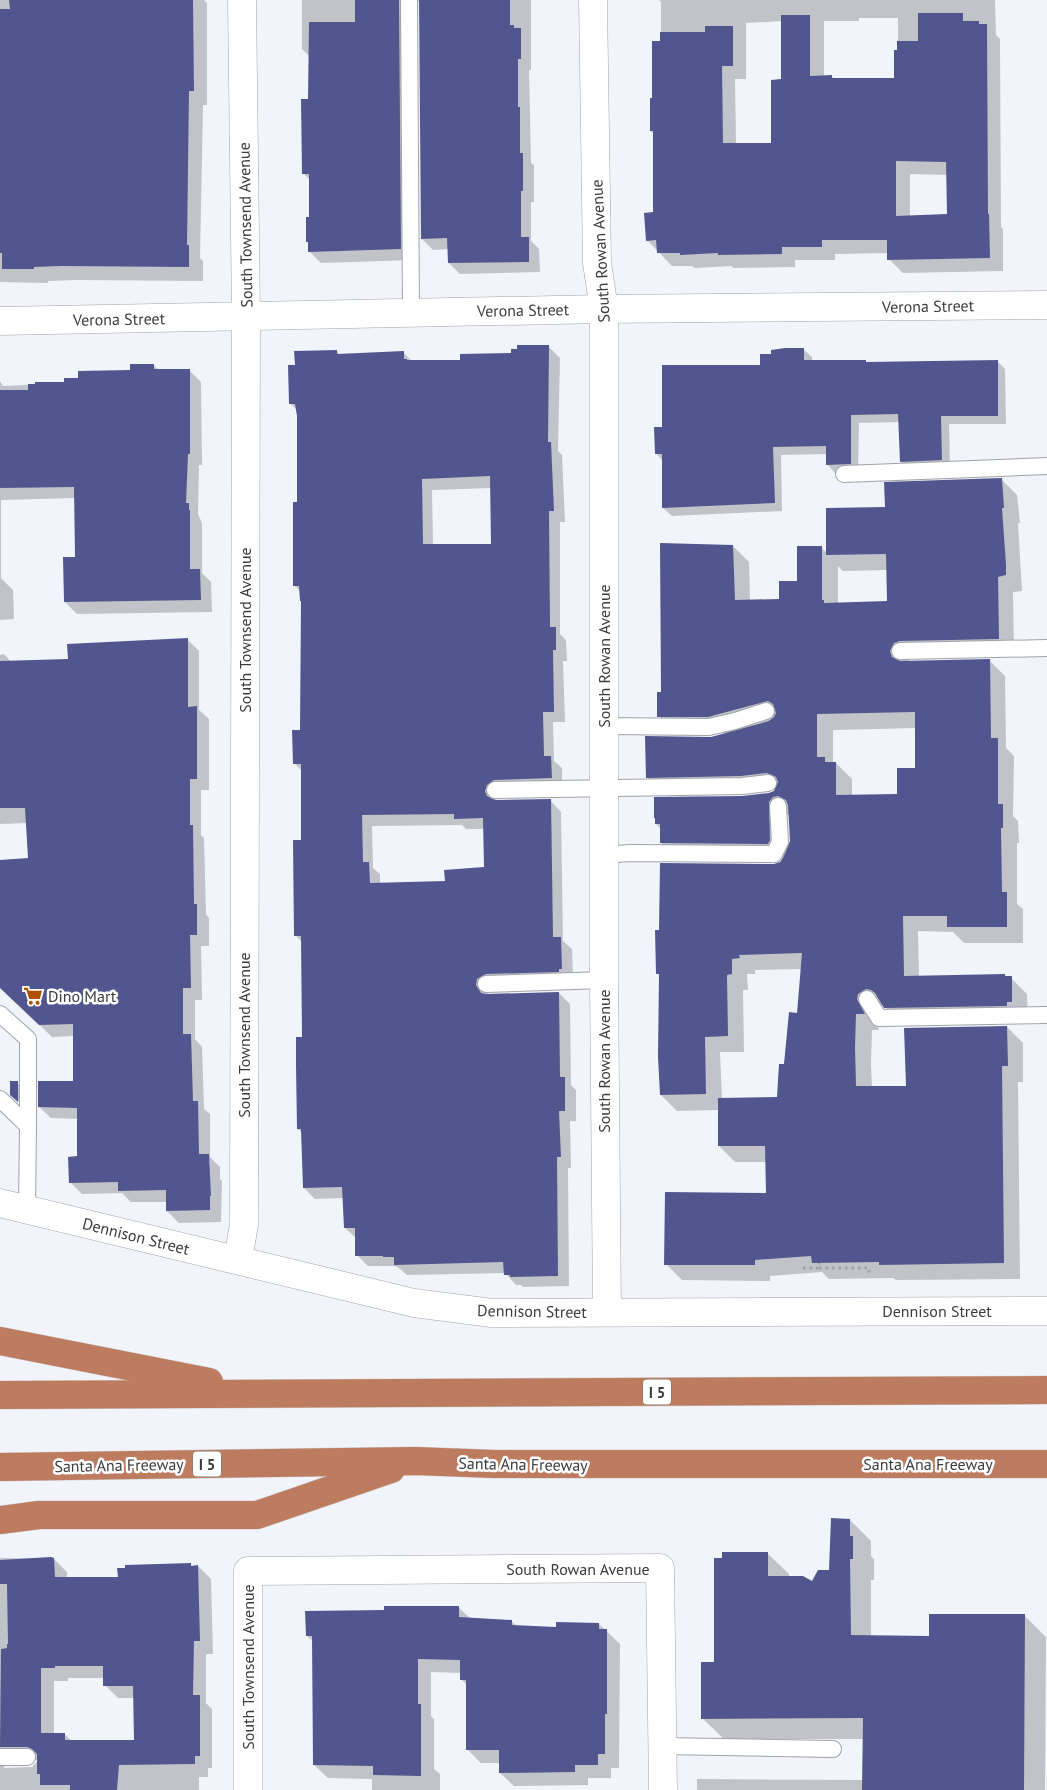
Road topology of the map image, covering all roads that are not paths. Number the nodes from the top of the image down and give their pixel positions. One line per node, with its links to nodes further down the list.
1 (242, 0): 7 (street, South Townsend Avenue)
2 (409, 0): 6 (lane)
3 (593, 0): 5 (street, South Rowan Avenue)
4 (1047, 305): 5 (street, Verona Street)
5 (604, 309): 6 (street, Verona Street); 14 (street, South Rowan Avenue)
6 (411, 313): 7 (street, Verona Street)
7 (246, 316): 8 (street, Verona Street); 29 (street, South Townsend Avenue)
8 (0, 321)
9 (1047, 466): 10 (lane)
10 (844, 474)
11 (1047, 648): 12 (lane)
12 (900, 651)
13 (766, 711): 14 (lane)
14 (604, 726): 16 (street, South Rowan Avenue)
15 (768, 783): 16 (lane)
16 (604, 789): 17 (lane); 19 (street, South Rowan Avenue)
17 (495, 790)
18 (778, 806): 19 (lane)
19 (604, 855): 20 (street, South Rowan Avenue)
20 (604, 980): 21 (lane); 31 (street, South Rowan Avenue)
21 (486, 984)
22 (868, 999): 24 (lane)
23 (0, 1014): 26 (lane)
24 (1047, 1015)
25 (0, 1099): 26 (lane)
26 (28, 1126): 28 (lane)
27 (0, 1203): 28 (street, Dennison Street)
28 (27, 1209): 29 (street, Dennison Street)
29 (238, 1260): 31 (street, Dennison Street)
30 (1047, 1311): 31 (street, Dennison Street)
31 (607, 1312)
32 (0, 1341): 34 (highway)
33 (1047, 1390): 34 (highway, I 5)
34 (267, 1393): 35 (highway, I 5)
35 (0, 1395)
36 (415, 1461): 37 (highway, Santa Ana Freeway / I 5); 38 (highway, Santa Ana Freeway / I 5); 39 (highway)
37 (1047, 1464)
38 (0, 1466)
39 (0, 1520)
40 (425, 1570): 41 (street, South Rowan Avenue); 45 (street, South Townsend Avenue)
41 (662, 1746): 42 (lane); 46 (street, South Rowan Avenue)
42 (833, 1749)
43 (0, 1757): 44 (lane)
44 (27, 1757)
45 (248, 1790)
46 (663, 1790)

